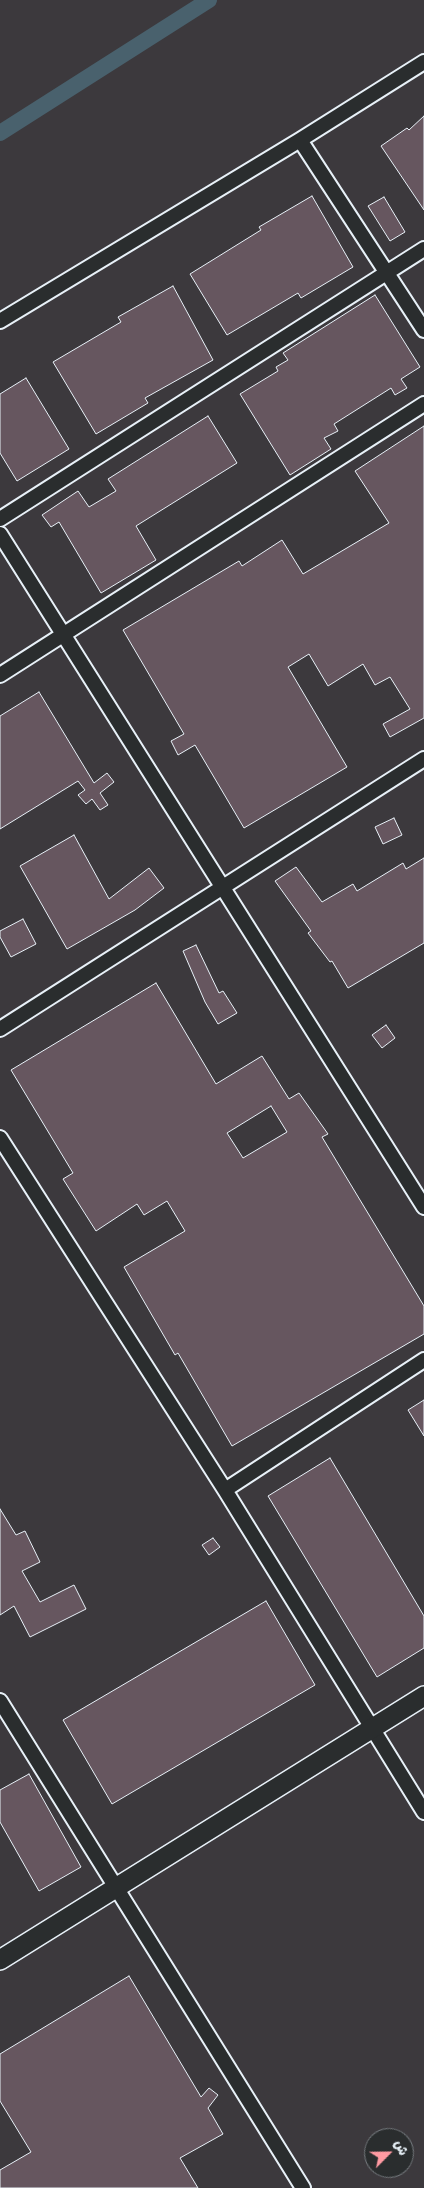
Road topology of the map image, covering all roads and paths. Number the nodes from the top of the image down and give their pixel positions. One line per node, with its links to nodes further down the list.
1 (424, 62): 2 (street)
2 (300, 140): 4 (street); 5 (street)
3 (424, 249): 4 (street)
4 (386, 273): 6 (street); 8 (street)
5 (0, 320)
6 (424, 330)
7 (424, 404): 10 (street)
8 (0, 518)
9 (0, 534): 10 (street)
10 (64, 634): 11 (street); 13 (street)
11 (0, 675)
12 (424, 759): 13 (street)
13 (222, 888): 14 (street); 16 (street)
14 (0, 1029)
15 (0, 1138): 18 (street)
16 (424, 1207)
17 (424, 1360): 18 (street)
18 (225, 1490): 21 (street)
19 (424, 1696): 21 (street)
20 (0, 1701): 23 (street)
21 (371, 1728): 22 (street); 23 (street)
22 (424, 1812)
23 (115, 1887): 24 (street); 25 (street)
24 (0, 1960)
25 (303, 2188)

